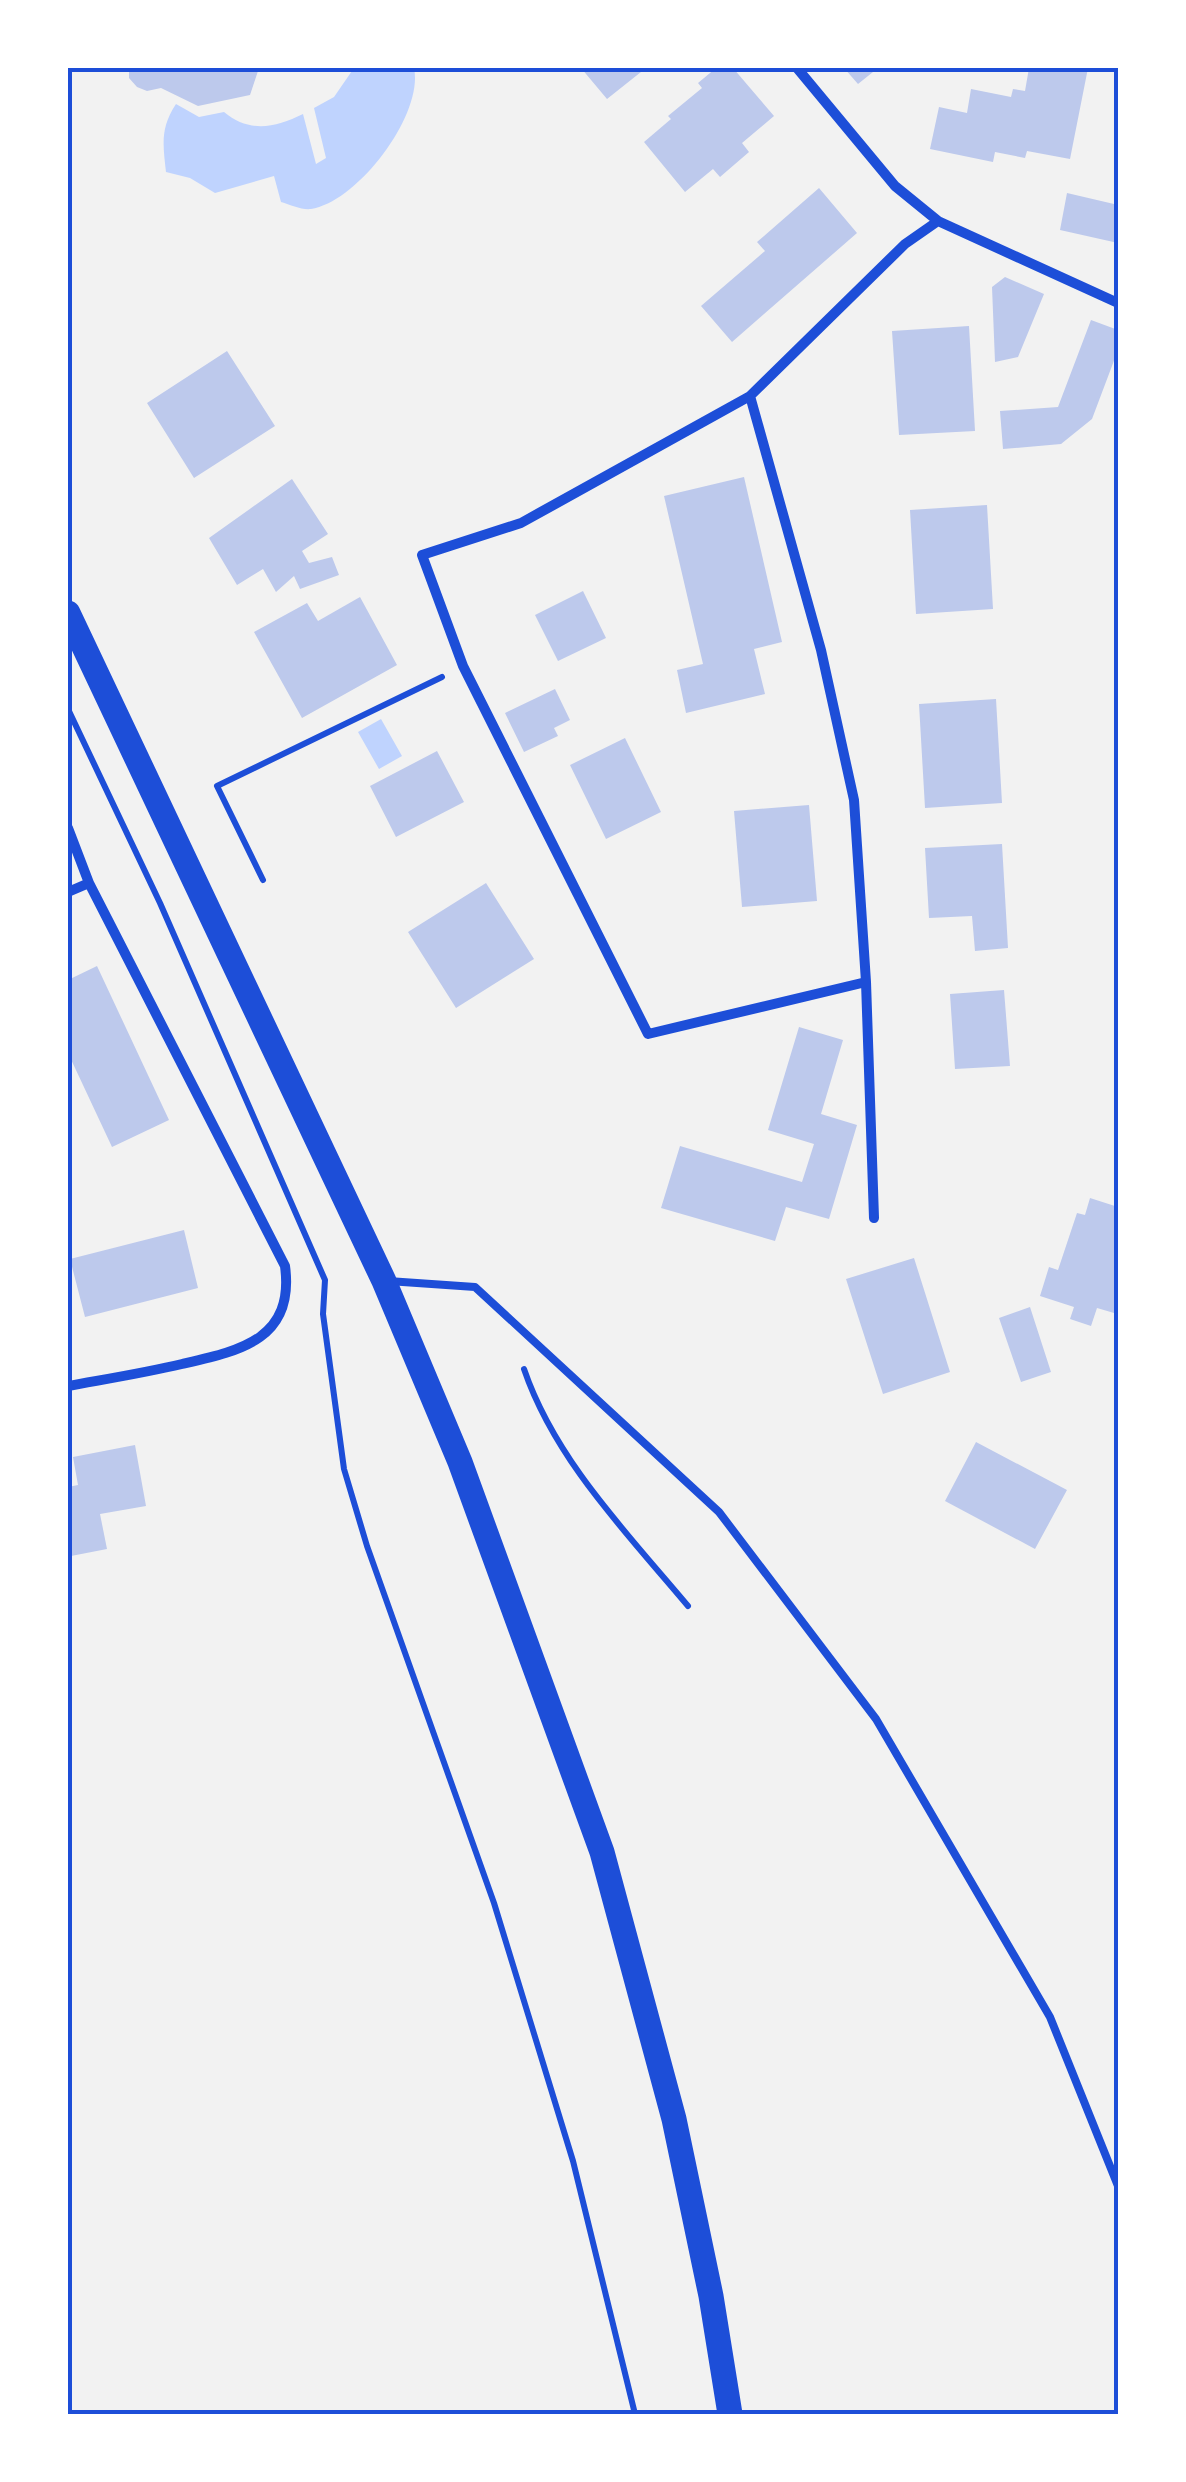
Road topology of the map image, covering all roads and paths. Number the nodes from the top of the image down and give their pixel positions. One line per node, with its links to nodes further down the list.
1 (797, 68): 2 (street)
2 (938, 221): 3 (street); 4 (street)
3 (1118, 303)
4 (750, 396): 6 (street); 12 (street)
5 (68, 614): 14 (main road)
6 (463, 666): 9 (path); 12 (street)
7 (68, 709): 19 (path)
8 (68, 828): 10 (street)
9 (263, 880)
10 (89, 883): 11 (street); 16 (street)
11 (68, 892)
12 (866, 982): 13 (street)
13 (874, 1218)
14 (384, 1281): 15 (lane); 20 (main road)
15 (506, 1315): 17 (path); 18 (lane)
16 (68, 1386)
17 (688, 1606)
18 (1118, 2186)
19 (635, 2414)
20 (730, 2414)

